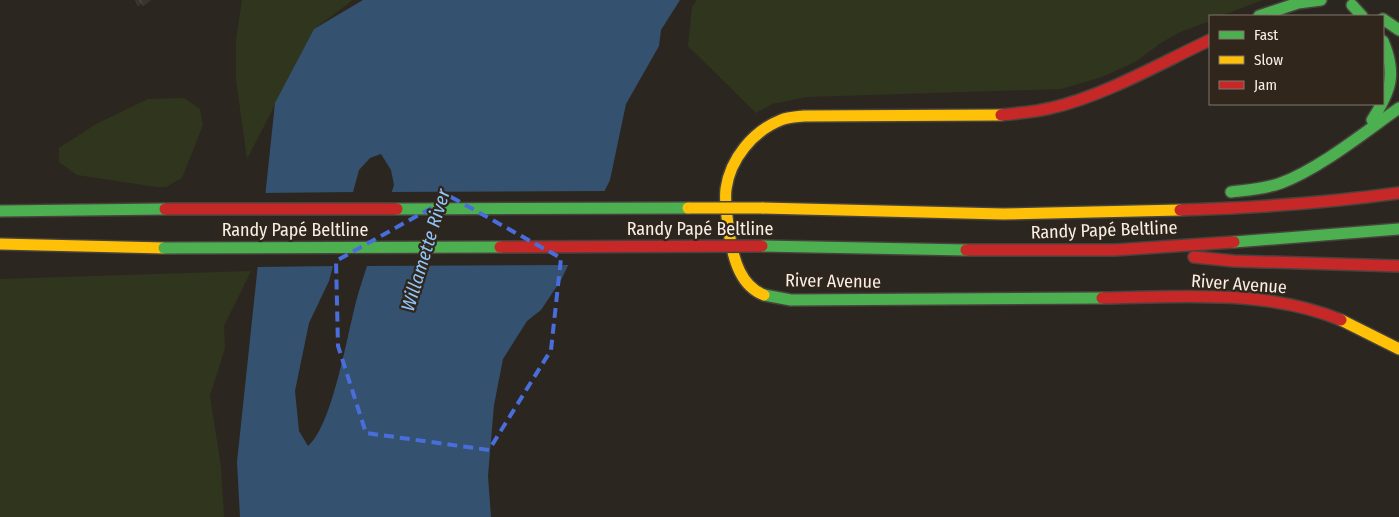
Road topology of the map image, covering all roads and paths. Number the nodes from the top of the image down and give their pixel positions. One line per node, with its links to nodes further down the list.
1 (1320, 0): 4 (main road)
2 (1340, 0): 3 (main road)
3 (1352, 5): 5 (main road); 6 (main road)
4 (1262, 15)
5 (1361, 15)
6 (1376, 15)
7 (1209, 40): 22 (main road, River Avenue)
8 (1384, 42): 9 (main road)
9 (1384, 102)
10 (1382, 105): 12 (main road)
11 (1399, 108): 12 (main road)
12 (1364, 132): 14 (main road)
13 (1399, 193): 16 (main road, Randy Papé Beltline)
14 (1219, 194)
15 (992, 202): 16 (main road)
16 (878, 211): 17 (main road, Randy Papé Beltline, bridge)
17 (0, 212)
18 (1399, 228): 20 (main road, Randy Papé Beltline)
19 (0, 244): 20 (main road, Randy Papé Beltline, bridge)
20 (1116, 250): 21 (main road)
21 (1399, 266)
22 (1399, 349)

